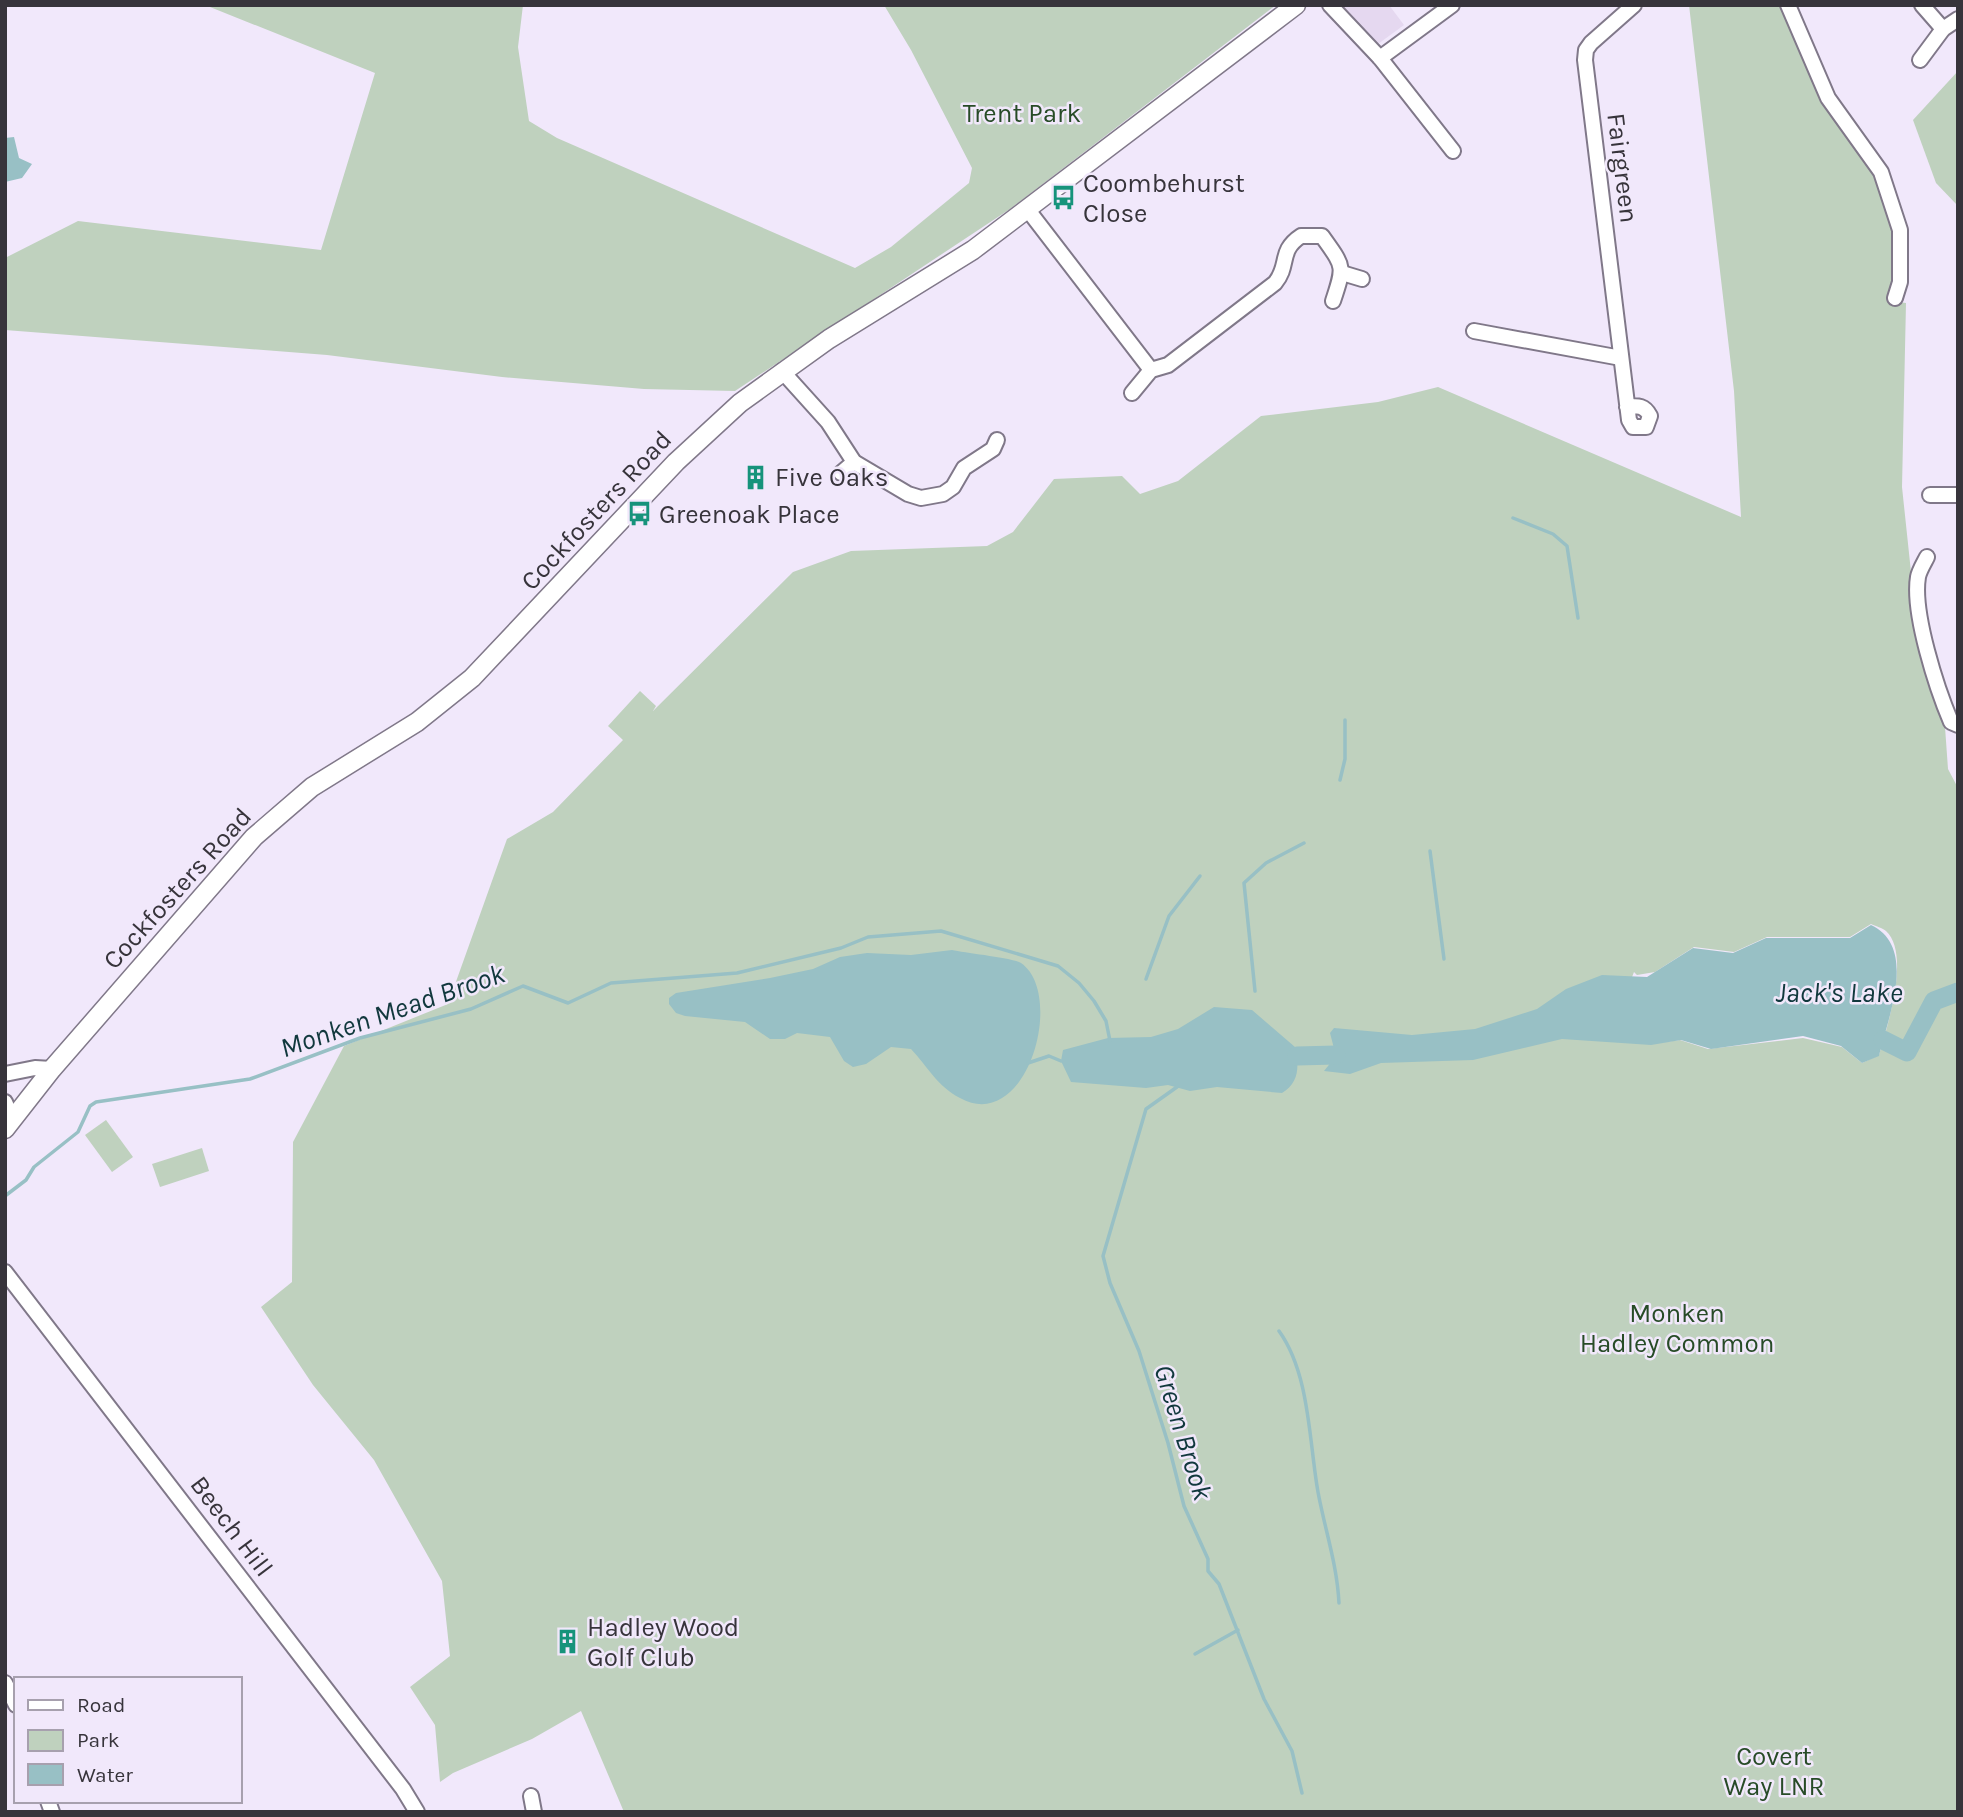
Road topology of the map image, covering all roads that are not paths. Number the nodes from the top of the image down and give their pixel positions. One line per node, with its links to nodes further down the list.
1 (1296, 5): 12 (main road, Cockfosters Road)
2 (1330, 5): 9 (street)
3 (1452, 5): 9 (street)
4 (1634, 5): 18 (street, Fairgreen)
5 (1788, 5): 15 (street)
6 (1922, 5): 8 (street)
7 (1958, 19): 8 (street)
8 (1943, 29): 10 (street)
9 (1380, 58): 11 (street)
10 (1920, 60)
11 (1453, 151)
12 (1028, 210): 19 (street); 20 (main road, Cockfosters Road)
13 (1342, 273): 14 (street); 16 (street); 19 (street)
14 (1363, 279)
15 (1895, 298)
16 (1333, 301)
17 (1474, 331): 18 (street)
18 (1621, 358): 22 (street, Fairgreen)
19 (1151, 370): 21 (street)
20 (782, 371): 24 (street); 30 (main road, Cockfosters Road)
21 (1132, 393)
22 (1627, 407)
23 (997, 440): 24 (street)
24 (854, 462): 25 (street)
25 (841, 473)
26 (1930, 495): 27 (street)
27 (1958, 495)
28 (1927, 557): 29 (street)
29 (1958, 725)
30 (52, 1069): 31 (street); 33 (main road, Cockfosters Road)
31 (5, 1074)
32 (5, 1102): 33 (street)
33 (9, 1124)
34 (5, 1272): 38 (street, Beech Hill)
35 (5, 1683): 36 (street)
36 (14, 1701)
37 (531, 1796): 39 (street)
38 (416, 1812)
39 (534, 1812)

